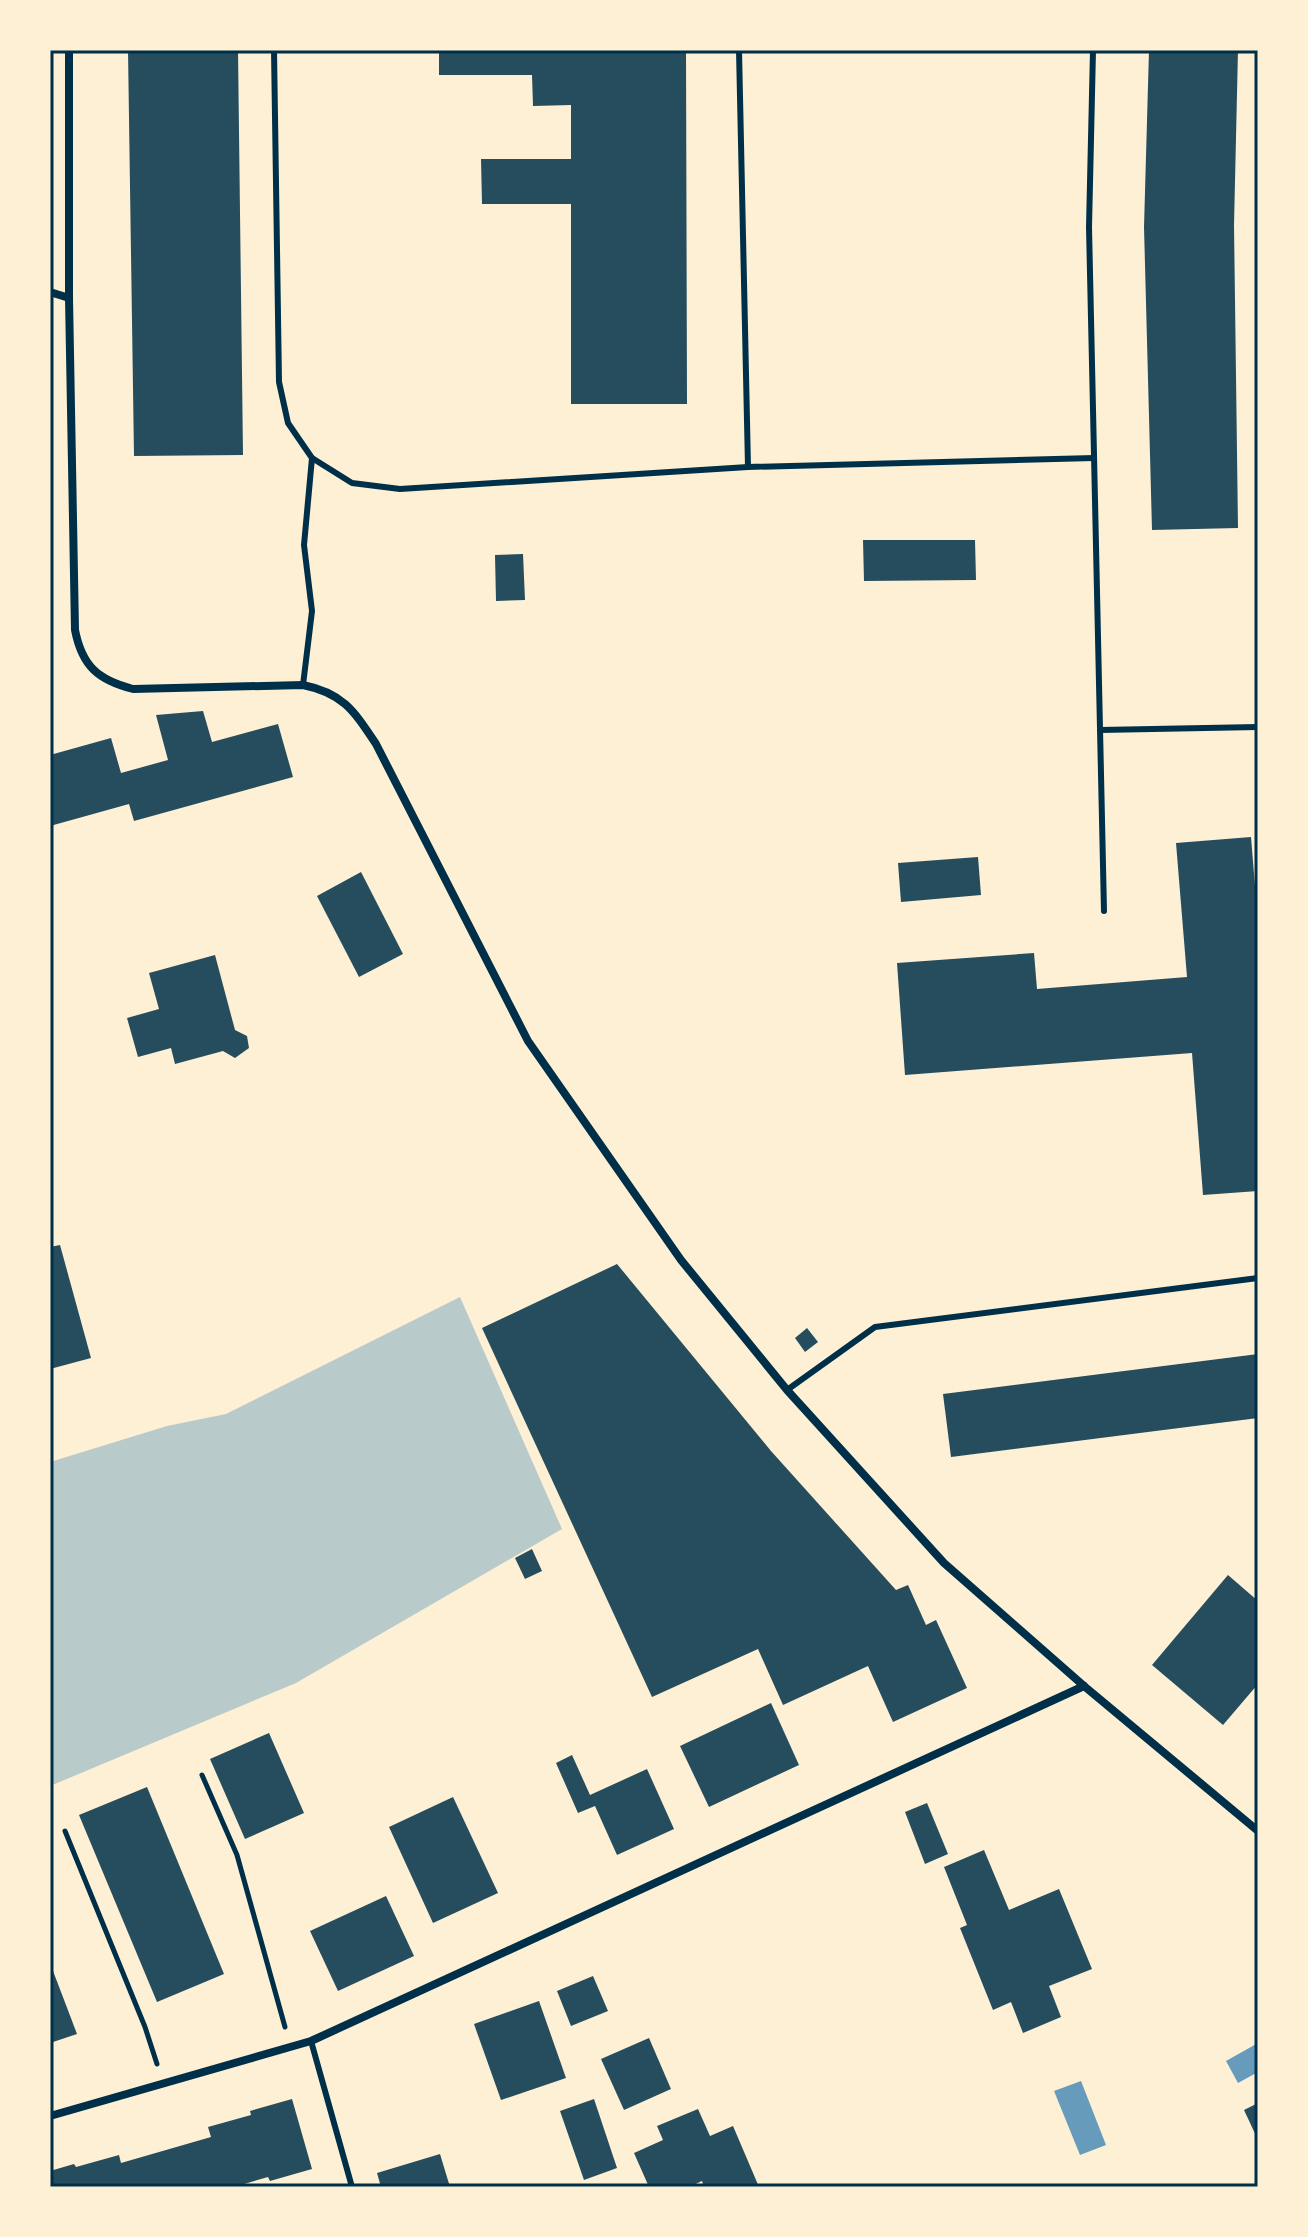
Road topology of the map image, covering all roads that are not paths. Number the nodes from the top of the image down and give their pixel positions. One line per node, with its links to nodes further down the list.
1 (69, 50): 6 (street)
2 (274, 50): 7 (lane)
3 (739, 50): 9 (lane)
4 (1093, 50): 8 (lane)
5 (50, 292): 6 (street)
6 (69, 298): 10 (street)
7 (312, 458): 9 (lane); 10 (lane)
8 (1094, 458): 9 (lane); 12 (lane)
9 (748, 467)
10 (303, 685): 15 (street)
11 (1258, 727): 12 (lane)
12 (1100, 730): 13 (lane)
13 (1104, 911)
14 (1258, 1278): 15 (lane)
15 (787, 1390): 16 (street)
16 (1084, 1686): 17 (street); 18 (street)
17 (1258, 1831)
18 (311, 2041): 19 (street); 20 (lane)
19 (50, 2116)
20 (352, 2187)

